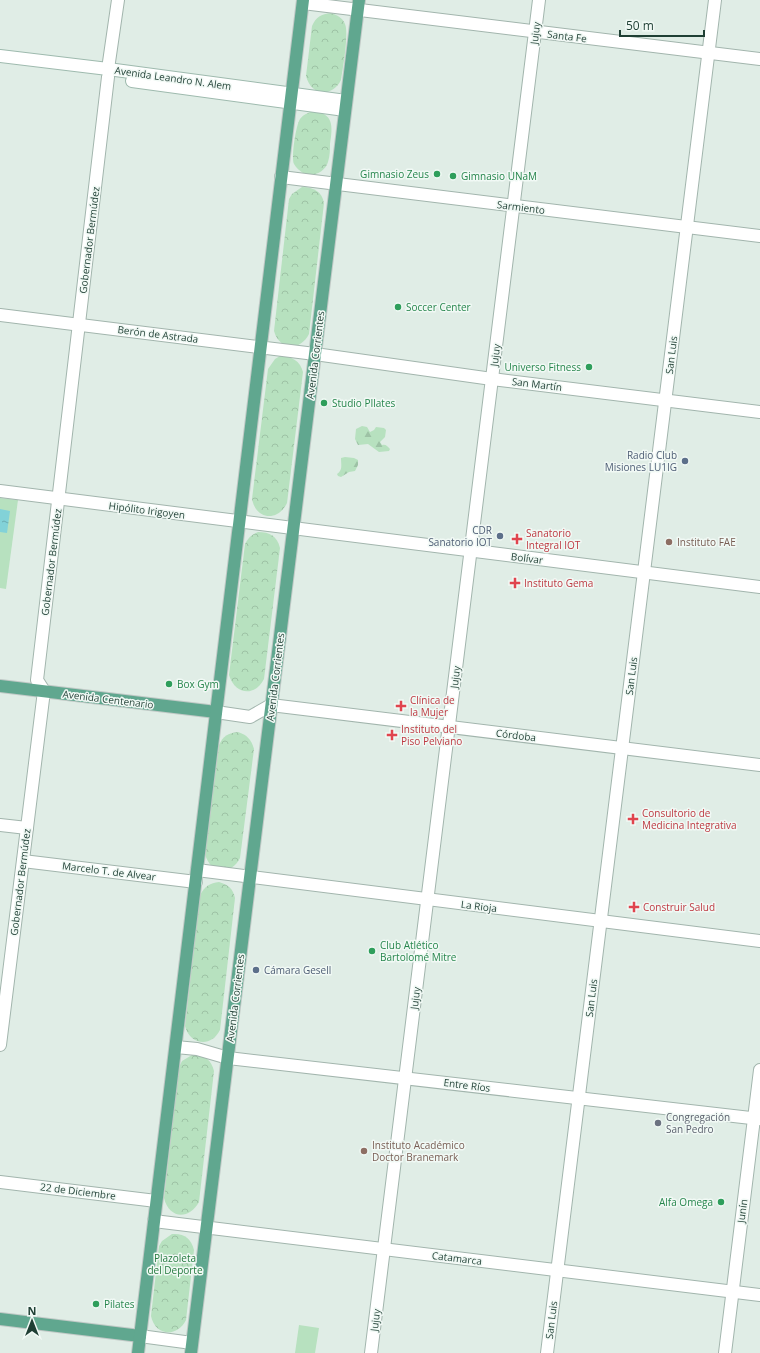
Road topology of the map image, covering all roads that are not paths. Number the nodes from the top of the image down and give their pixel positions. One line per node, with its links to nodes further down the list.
1 (118, 0): 11 (street, Gobernador Bermúdez)
2 (539, 0): 6 (street, Jujuy)
3 (715, 0): 7 (street, San Luis)
4 (303, 2): 5 (street, Santa Fe); 12 (main road)
5 (358, 5): 6 (street, Santa Fe); 13 (main road, Avenida Corrientes)
6 (535, 32): 7 (street, Santa Fe); 16 (street, Jujuy)
7 (708, 53): 9 (street, Santa Fe); 17 (street, San Luis)
8 (0, 56): 11 (street, Avenida Leandro N. Alem)
9 (760, 59)
10 (0, 64): 11 (street, Avenida Leandro N. Alem)
11 (108, 73): 12 (street, Avenida Leandro N. Alem); 20 (street, Gobernador Bermúdez)
12 (291, 98): 13 (street, Avenida Leandro N. Alem); 14 (main road)
13 (346, 106): 15 (main road, Avenida Corrientes)
14 (282, 177): 15 (street, Sarmiento); 21 (main road)
15 (336, 184): 16 (street, Sarmiento); 22 (main road, Avenida Corrientes)
16 (513, 206): 17 (street, Sarmiento); 23 (street, Jujuy)
17 (687, 227): 18 (street, Sarmiento); 24 (street, San Luis)
18 (760, 236)
19 (0, 315): 20 (street, Berón de Astrada)
20 (79, 325): 21 (street, Berón de Astrada); 27 (street, Gobernador Bermúdez)
21 (261, 347): 22 (street, Berón de Astrada); 28 (main road)
22 (315, 354): 23 (street, San Martín); 29 (main road, Avenida Corrientes)
23 (492, 379): 24 (street, San Martín); 30 (street, Jujuy)
24 (666, 399): 25 (street, San Martín); 31 (street, San Luis)
25 (760, 412)
26 (0, 491): 27 (street, Hipólito Irigoyen)
27 (58, 499): 28 (street, Hipólito Irigoyen); 34 (street, Gobernador Bermúdez)
28 (240, 521): 29 (street, Hipólito Irigoyen); 36 (main road)
29 (293, 528): 30 (street, Bolívar); 35 (main road, Avenida Corrientes)
30 (470, 551): 31 (street, Bolívar); 37 (street, Jujuy)
31 (644, 573): 32 (street, Bolívar); 38 (street, San Luis)
32 (760, 587)
33 (0, 686): 34 (main road, Avenida Centenario)
34 (44, 691): 36 (main road, Avenida Centenario); 41 (street, Gobernador Bermúdez)
35 (271, 705): 36 (street); 37 (street, Córdoba); 44 (main road, Avenida Corrientes)
36 (216, 712): 43 (main road)
37 (449, 727): 38 (street, Córdoba); 45 (street, Jujuy)
38 (622, 748): 39 (street, Córdoba); 46 (street, San Luis)
39 (760, 765)
40 (0, 825): 41 (street)
41 (27, 828): 42 (street, Gobernador Bermúdez)
42 (23, 861): 43 (street, Marcelo T. de Alvear); 48 (street, Gobernador Bermúdez)
43 (197, 876): 44 (street, La Rioja); 49 (main road)
44 (250, 876): 45 (street, La Rioja); 50 (main road, Avenida Corrientes)
45 (428, 899): 46 (street, La Rioja); 52 (street, Jujuy)
46 (601, 921): 47 (street, La Rioja); 53 (street, San Luis)
47 (760, 940)
48 (0, 1045)
49 (176, 1047): 50 (street, Entre Ríos); 56 (main road)
50 (228, 1058): 52 (street, Entre Ríos); 58 (main road, Avenida Corrientes)
51 (760, 1070): 54 (street, Junín)
52 (405, 1078): 53 (street, Entre Ríos); 59 (street, Jujuy)
53 (579, 1098): 54 (street, Entre Ríos); 60 (street, San Luis)
54 (757, 1119): 61 (street, Junín)
55 (0, 1182): 56 (street, 22 de Diciembre)
56 (156, 1201): 57 (main road)
57 (154, 1221): 58 (street, Catamarca); 64 (main road)
58 (207, 1227): 59 (street, Catamarca); 65 (main road, Avenida Corrientes)
59 (384, 1249): 60 (street, Catamarca); 67 (street, Jujuy)
60 (558, 1270): 61 (street, Catamarca); 68 (street, San Luis)
61 (732, 1292): 62 (street, Catamarca); 69 (street, Junín)
62 (760, 1295)
63 (0, 1319): 64 (main road)
64 (140, 1336): 65 (street); 66 (main road)
65 (192, 1348)
66 (138, 1353)
67 (371, 1353)
68 (547, 1353)
69 (725, 1353)

